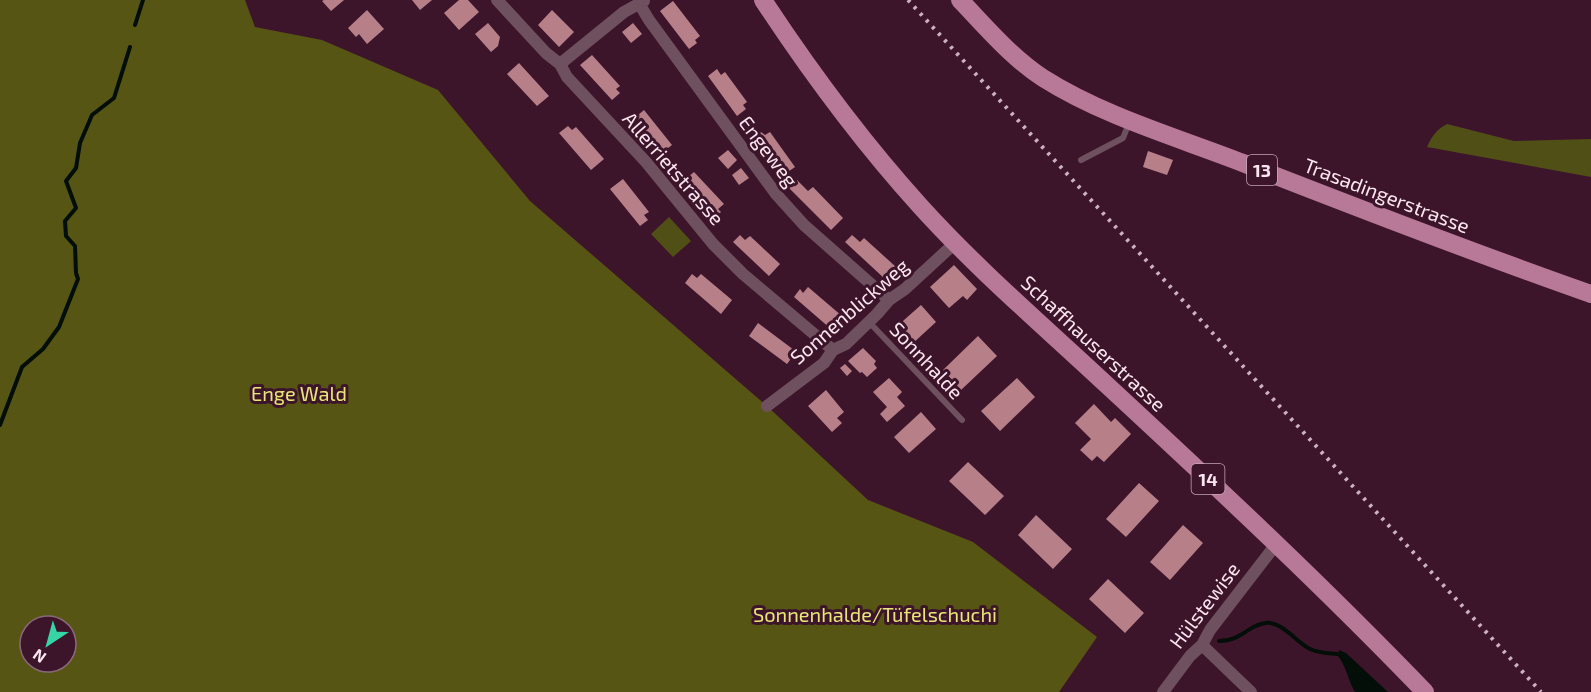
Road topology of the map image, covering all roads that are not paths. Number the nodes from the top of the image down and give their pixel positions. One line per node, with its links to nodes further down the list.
1 (497, 0): 5 (street, Allerrietstrasse)
2 (763, 0): 8 (main road, Schaffhauserstrasse / 14)
3 (960, 0): 6 (main road, Trasadingerstrasse / 13)
4 (643, 2): 5 (street); 10 (street, Engeweg)
5 (560, 64): 12 (street, Allerrietstrasse)
6 (1130, 120): 7 (lane); 9 (main road, Trasadingerstrasse / 13)
7 (1082, 160)
8 (955, 243): 10 (street, Sonnenblickweg); 15 (main road, Schaffhauserstrasse / 14)
9 (1591, 294)
10 (889, 300): 11 (street, Sonnenblickweg)
11 (869, 322): 12 (street, Sonnenblickweg); 14 (lane, Sonnhalde)
12 (833, 350): 13 (street, Sonnenblickweg)
13 (767, 406)
14 (962, 420)
15 (1277, 543): 16 (street, Hülstewise); 19 (main road, Schaffhauserstrasse / 14)
16 (1202, 645): 17 (street, Hülstewise); 18 (street)
17 (1162, 692)
18 (1251, 692)
19 (1425, 692)

